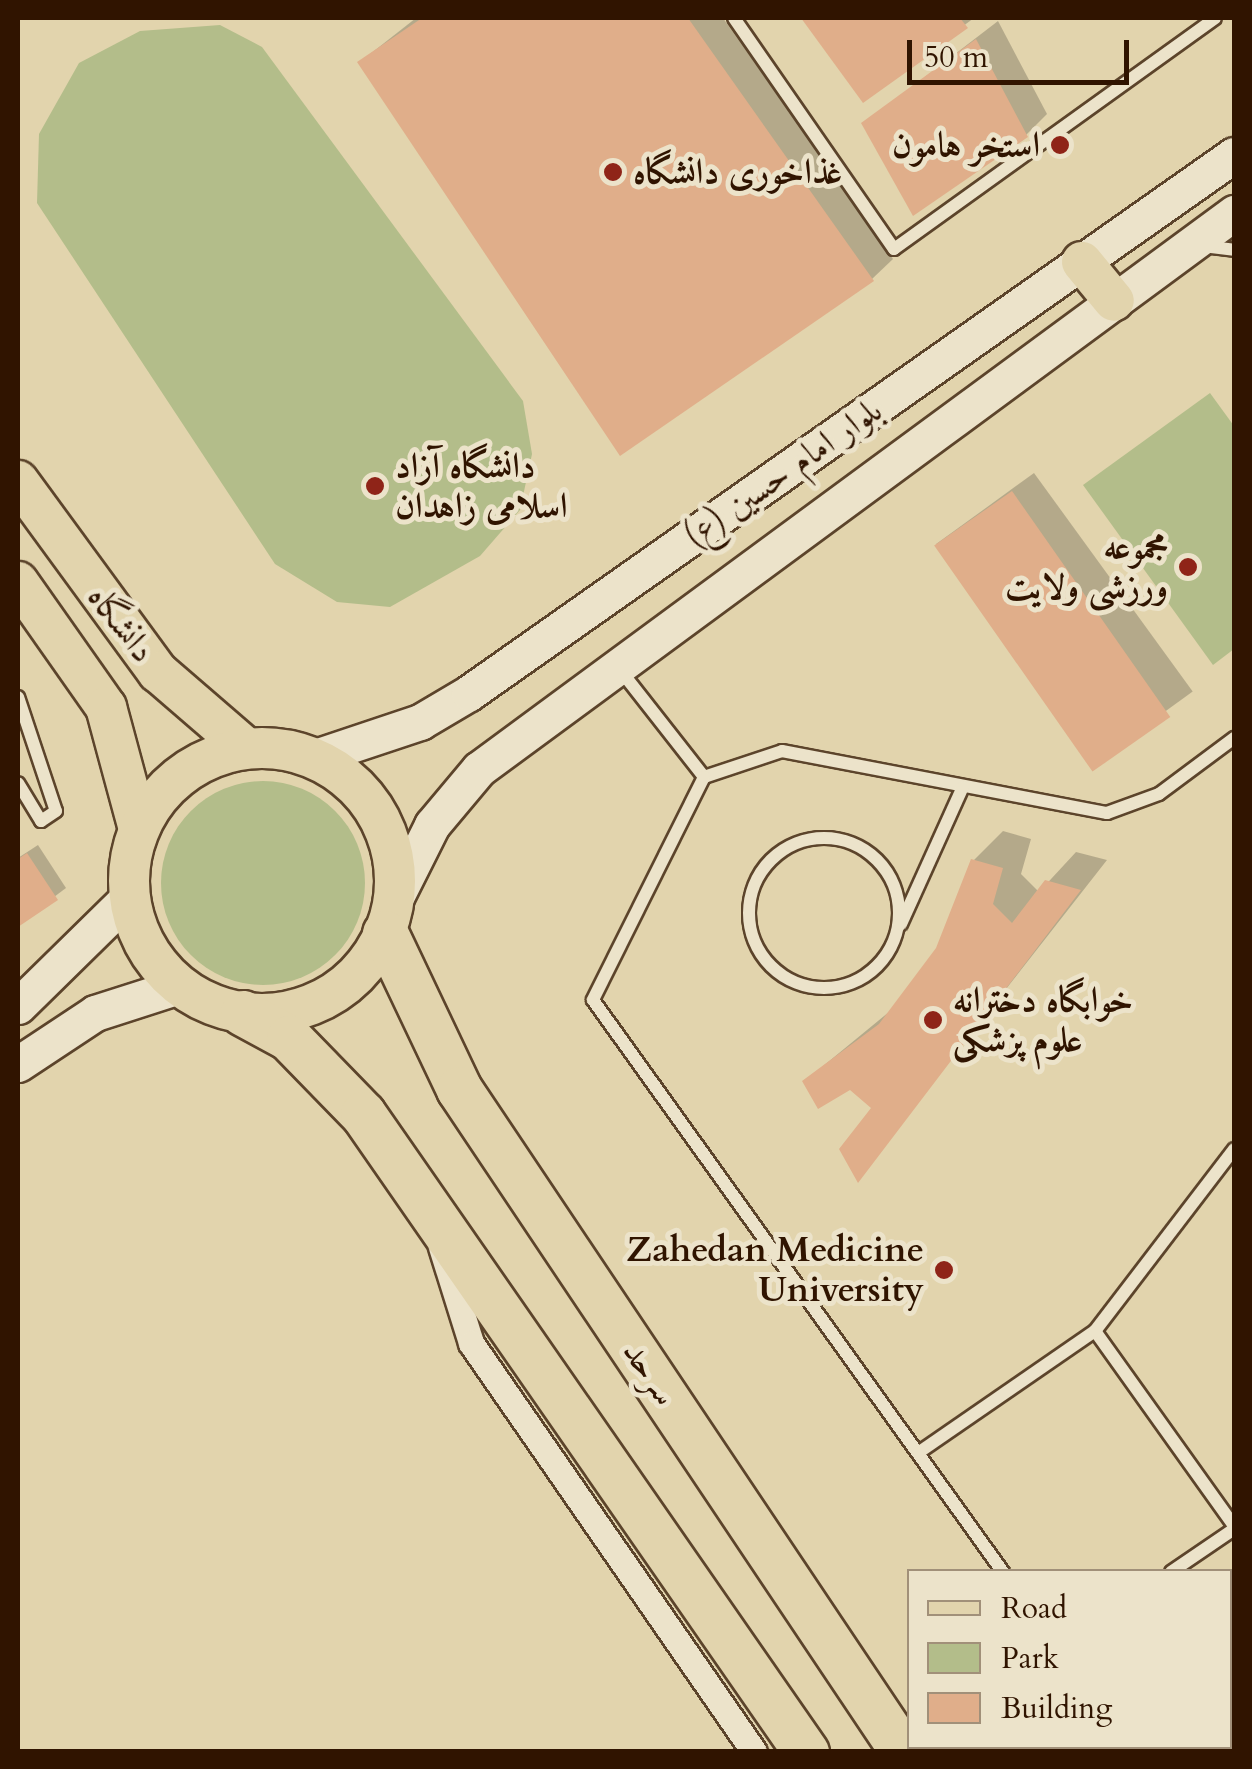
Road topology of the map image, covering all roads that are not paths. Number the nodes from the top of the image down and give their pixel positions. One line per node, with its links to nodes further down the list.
1 (734, 18): 2 (lane)
2 (1215, 18)
3 (1234, 155): 7 (main road, بلوار امام حسین (ع))
4 (1234, 214): 5 (main road, بلوار امام حسین (ع))
5 (1191, 244): 6 (lane); 8 (main road, بلوار امام حسین (ع))
6 (1234, 250)
7 (1082, 262): 8 (main road); 15 (main road, بلوار امام حسین (ع))
8 (1114, 300): 11 (main road, بلوار امام حسین (ع))
9 (18, 481): 14 (main road, دانشگاه)
10 (18, 584): 19 (main road, دانشگاه)
11 (616, 664): 16 (lane); 21 (main road, بلوار امام حسین (ع))
12 (18, 697): 17 (lane)
13 (1234, 738): 18 (lane)
14 (246, 748): 15 (main road); 19 (main road)
15 (315, 757): 21 (main road)
16 (704, 778): 18 (lane); 30 (lane)
17 (18, 783)
18 (963, 787): 22 (lane)
19 (140, 829): 20 (main road)
20 (129, 897): 23 (main road); 24 (main road)
21 (390, 916): 25 (main road); 36 (highway, سرحد)
22 (898, 930): 22 (lane)
23 (180, 986): 25 (main road); 26 (main road)
24 (18, 1006)
25 (244, 1013): 28 (highway)
26 (18, 1064)
27 (1234, 1150): 29 (lane)
28 (430, 1214): 34 (street); 35 (highway)
29 (1095, 1331): 30 (lane); 31 (lane)
30 (918, 1453): 32 (lane)
31 (1234, 1528): 33 (lane)
32 (1001, 1569)
33 (1175, 1569)
34 (754, 1752)
35 (806, 1752)
36 (903, 1752)

